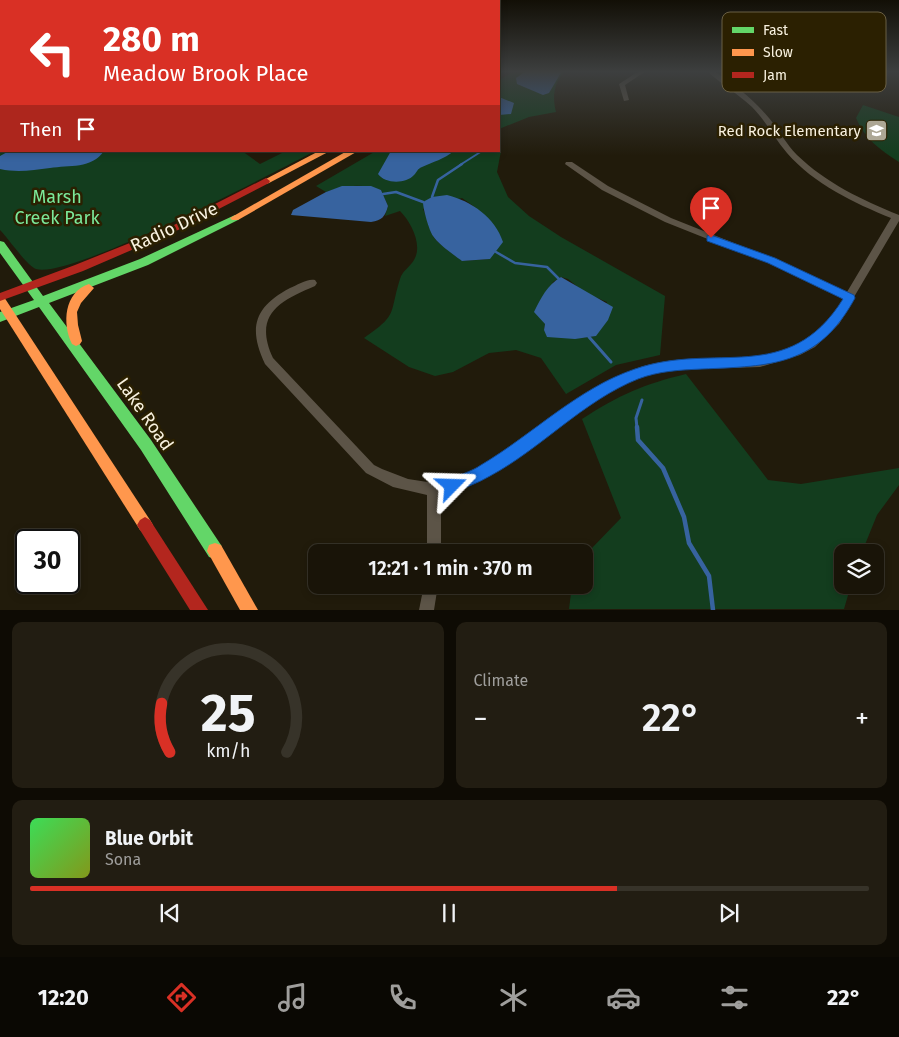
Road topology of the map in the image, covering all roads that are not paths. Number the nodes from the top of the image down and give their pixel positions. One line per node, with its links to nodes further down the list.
1 (746, 99): 5 (street)
2 (324, 152): 9 (main road, Radio Drive)
3 (352, 152): 7 (main road, Radio Drive)
4 (568, 164): 11 (street)
5 (898, 218): 11 (street)
6 (0, 245): 9 (main road, Lake Road)
7 (98, 281): 12 (main road, Radio Drive); 14 (main road)
8 (312, 283): 15 (street)
9 (31, 286): 10 (main road, Radio Drive); 12 (main road, Lake Road)
10 (0, 298): 13 (main road)
11 (850, 298): 15 (street)
12 (43, 302): 13 (main road, Radio Drive); 14 (main road, Lake Road)
13 (4, 315): 18 (main road)
14 (80, 354): 19 (main road, Lake Road)
15 (434, 488): 16 (street)
16 (434, 544)
17 (429, 594): 20 (street)
18 (200, 610)
19 (250, 610)
20 (426, 610)

